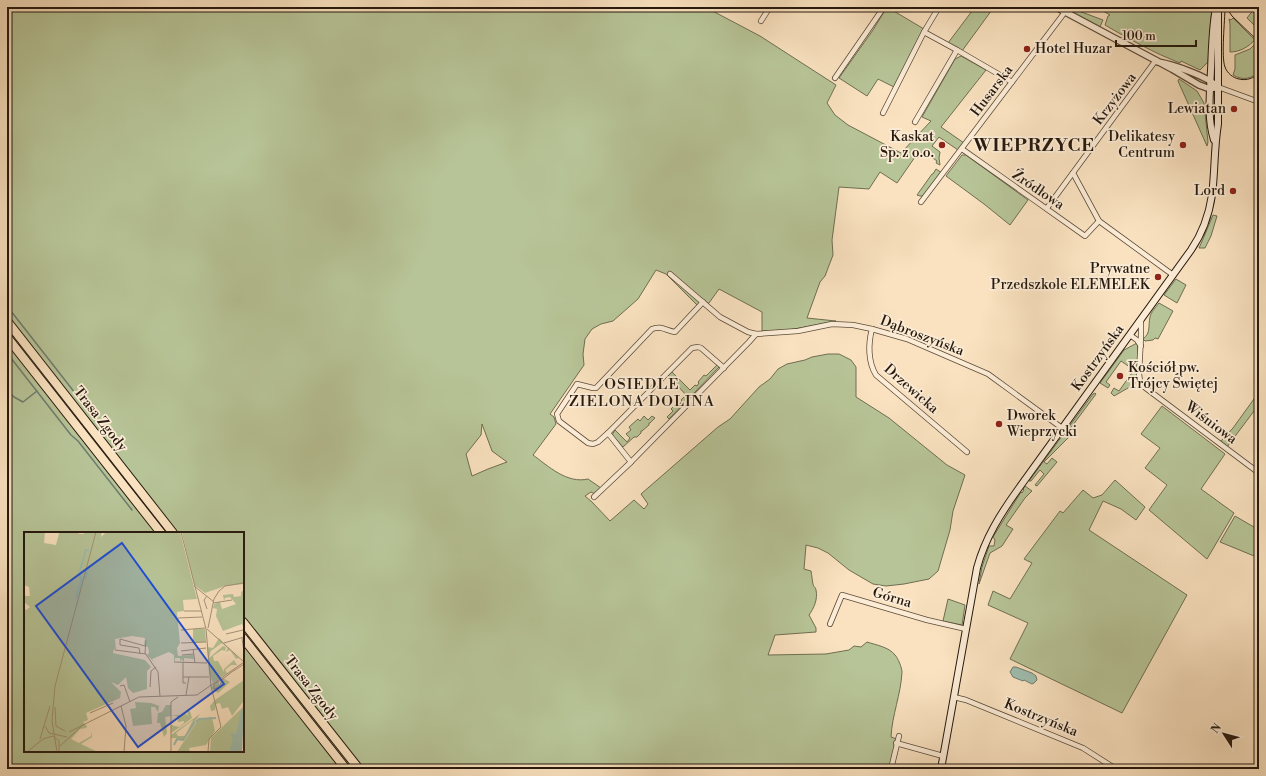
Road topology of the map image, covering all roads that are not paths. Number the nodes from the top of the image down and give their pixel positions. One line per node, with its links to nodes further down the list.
1 (770, 7): 7 (street)
2 (884, 7): 11 (street)
3 (939, 7): 8 (street)
4 (1056, 7): 6 (street)
5 (1217, 7): 12 (main road, Kostrzyńska); 14 (main road, Kostrzyńska)
6 (1065, 12): 10 (street); 13 (street, Husarska)
7 (761, 21)
8 (924, 32): 9 (street); 17 (street)
9 (957, 50): 13 (street); 18 (street)
10 (1157, 61): 12 (street); 15 (street); 21 (street, Krzyżowa)
11 (835, 78)
12 (1210, 81): 14 (street); 15 (main road, Kostrzyńska)
13 (1012, 82): 20 (street, Husarska)
14 (1218, 87): 15 (street); 16 (street); 19 (main road, Kostrzyńska)
15 (1209, 89): 19 (main road, Kostrzyńska)
16 (1259, 102)
17 (883, 113)
18 (915, 122)
19 (1215, 142): 26 (main road, Kostrzyńska)
20 (962, 150): 22 (street, Husarska); 23 (street, Źródłowa)
21 (1073, 173): 23 (street, Krzyżowa); 24 (street, Źródłowa)
22 (921, 202)
23 (1046, 208): 24 (street, Źródłowa)
24 (1099, 221): 26 (street, Źródłowa)
25 (670, 274): 27 (street, Dąbroszyńska)
26 (1173, 275): 28 (main road, Kostrzyńska)
27 (703, 302): 31 (street, Dąbroszyńska); 37 (street)
28 (1141, 320): 32 (main road, Kostrzyńska); 34 (street, Wiśniowa)
29 (7, 321): 43 (highway, Trasa Zgody)
30 (872, 329): 31 (street, Dąbroszyńska); 36 (street, Dąbroszyńska); 38 (street, Drzewicka)
31 (756, 334): 35 (street)
32 (1130, 335): 34 (street); 36 (main road, Kostrzyńska)
33 (7, 337): 42 (highway, Trasa Zgody)
34 (1140, 346): 40 (street, Wiśniowa)
35 (724, 368): 37 (street); 39 (street)
36 (1062, 428): 46 (main road, Kostrzyńska)
37 (608, 433): 39 (street)
38 (967, 452)
39 (631, 462): 41 (street)
40 (1259, 473)
41 (594, 497)
42 (160, 532)
43 (172, 532)
44 (244, 623): 53 (highway, Trasa Zgody)
45 (830, 624): 46 (street, Górna)
46 (966, 629): 48 (main road, Kostrzyńska)
47 (244, 639): 52 (highway, Trasa Zgody)
48 (954, 697): 51 (main road, Kostrzyńska); 56 (street, Kostrzyńska)
49 (899, 736): 50 (street)
50 (896, 743): 51 (street); 54 (street)
51 (943, 756): 55 (main road, Kostrzyńska)
52 (346, 769)
53 (359, 769)
54 (891, 769)
55 (940, 769)
56 (1116, 769)

